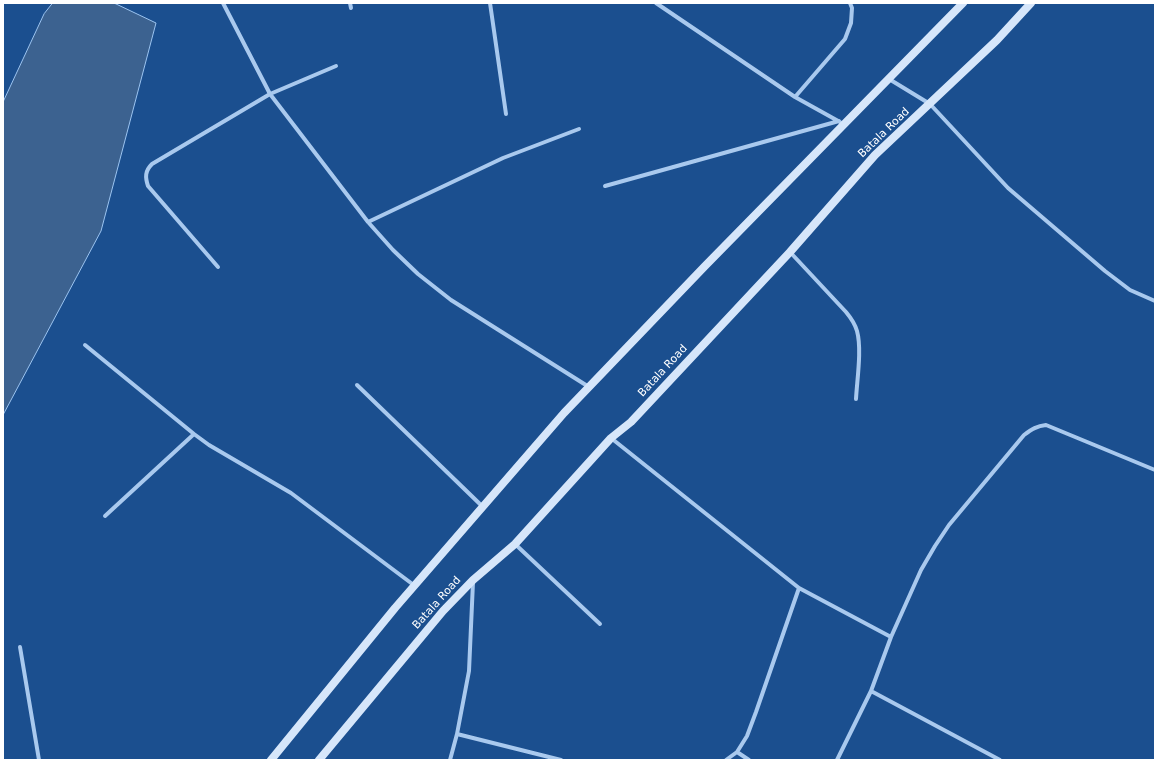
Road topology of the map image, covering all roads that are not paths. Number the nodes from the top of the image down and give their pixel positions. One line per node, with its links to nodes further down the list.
1 (223, 3): 9 (street)
2 (490, 3): 12 (street)
3 (656, 3): 10 (street)
4 (850, 3): 10 (street)
5 (963, 3): 8 (main road)
6 (1031, 3): 11 (main road, Batala Road)
7 (336, 66): 9 (street)
8 (889, 79): 11 (street); 13 (main road)
9 (270, 94): 16 (street); 18 (street)
10 (795, 97): 13 (street)
11 (930, 104): 17 (main road, Batala Road); 19 (street)
12 (506, 114)
13 (842, 123): 15 (street); 22 (main road)
14 (579, 129): 16 (street)
15 (604, 186)
16 (368, 222): 22 (street)
17 (790, 252): 23 (street); 25 (main road, Batala Road)
18 (218, 267)
19 (1155, 301)
20 (85, 345): 24 (street)
21 (358, 385): 27 (street)
22 (589, 387): 27 (main road)
23 (856, 399)
24 (194, 434): 28 (street); 31 (street)
25 (611, 438): 29 (main road, Batala Road); 32 (street)
26 (1155, 470): 34 (street)
27 (484, 507): 31 (main road)
28 (105, 516)
29 (516, 544): 30 (main road, Batala Road); 33 (street)
30 (473, 580): 37 (street); 41 (main road, Batala Road)
31 (415, 586): 40 (main road)
32 (798, 588): 34 (street); 38 (street)
33 (600, 624)
34 (891, 637): 36 (street)
35 (20, 647): 39 (street)
36 (871, 691): 46 (street); 47 (street)
37 (456, 734): 42 (street); 43 (street)
38 (738, 752): 44 (street); 45 (street)
39 (39, 760)
40 (271, 760)
41 (318, 760)
42 (450, 760)
43 (562, 760)
44 (726, 760)
45 (749, 760)
46 (837, 760)
47 (1000, 760)

